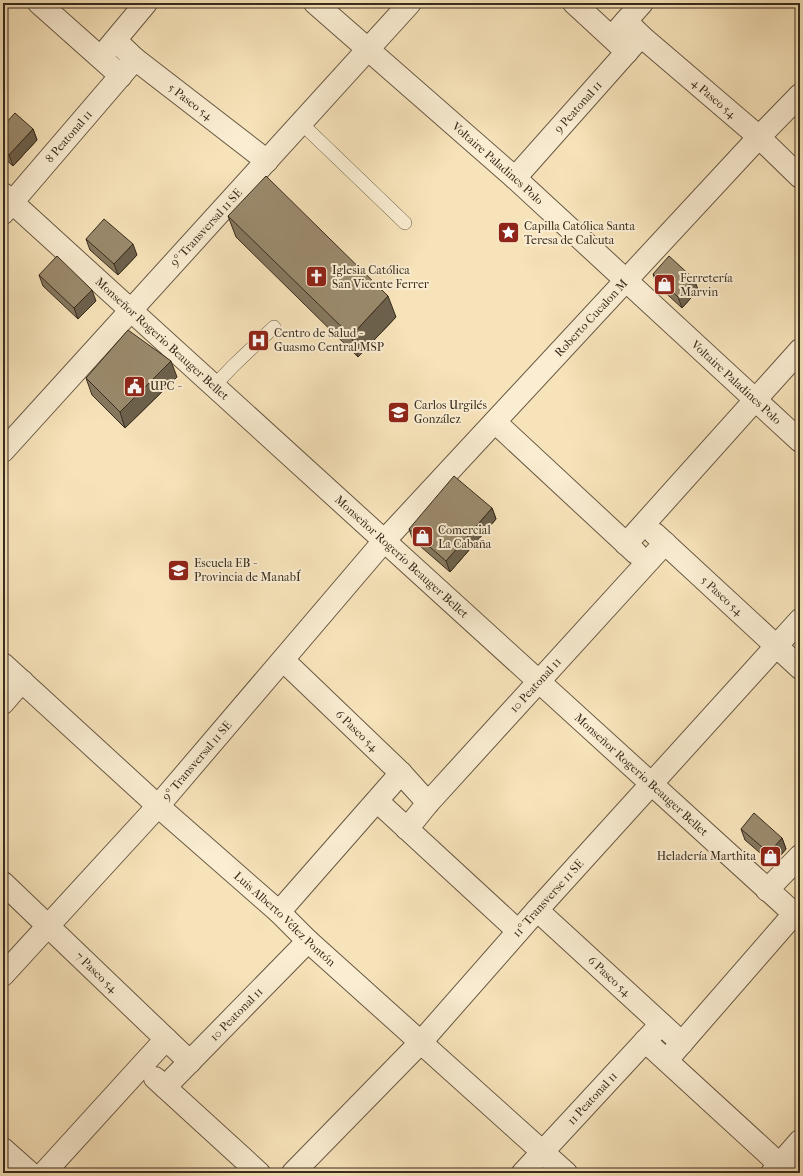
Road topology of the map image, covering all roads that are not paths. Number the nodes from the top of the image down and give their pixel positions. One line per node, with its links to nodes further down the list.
1 (39, 3): 10 (street)
2 (146, 3): 8 (street)
3 (315, 3): 9 (street, Voltaire Paladines Polo)
4 (410, 3): 9 (street, 9° Transversal 11 SE)
5 (574, 3): 7 (street, 4 Paseo 54)
6 (642, 3): 7 (street, 9 Peatonal 11)
7 (631, 36): 15 (street, 4 Paseo 54); 18 (street, 9 Peatonal 11)
8 (116, 41): 10 (street); 11 (street, 5 Paseo 54)
9 (368, 49): 14 (street, 9° Transversal 11 SE); 18 (street, Voltaire Paladines Polo)
10 (100, 57): 12 (street)
11 (135, 59): 12 (street, 8 Peatonal 11); 16 (street, 5 Paseo 54)
12 (121, 76): 19 (street, 8 Peatonal 11)
13 (800, 95): 15 (street, Roberto Cucalon M)
14 (301, 123): 16 (street, 9° Transversal 11 SE); 20 (lane)
15 (760, 137): 17 (street, 4 Paseo 54); 21 (street, Roberto Cucalon M)
16 (267, 161): 22 (street, 9° Transversal 11 SE)
17 (800, 177)
18 (514, 178): 21 (street, Voltaire Paladines Polo)
19 (6, 203): 22 (street, Monseñor Rogerio Beauger Bellet)
20 (405, 223)
21 (626, 280): 26 (street, Voltaire Paladines Polo); 27 (street, Roberto Cucalon M)
22 (131, 311): 25 (street, Monseñor Rogerio Beauger Bellet); 29 (street, 9° Transversal 11 SE)
23 (274, 327): 25 (lane)
24 (800, 350): 26 (street)
25 (214, 386): 31 (street, Monseñor Rogerio Beauger Bellet)
26 (755, 400): 28 (street, Voltaire Paladines Polo); 30 (street)
27 (495, 422): 31 (street, Roberto Cucalon M); 33 (street)
28 (800, 441)
29 (3, 451)
30 (644, 524): 32 (street, 5 Paseo 54); 33 (street)
31 (384, 541): 37 (street, 9° Transversal 11 SE); 41 (street, Monseñor Rogerio Beauger Bellet)
32 (665, 543): 34 (street, 10 Peatonal 11); 36 (street, 5 Paseo 54)
33 (626, 544): 34 (street)
34 (647, 563): 41 (street, 10 Peatonal 11)
35 (800, 620): 36 (street, 11° Transverse 11 SE)
36 (776, 646): 39 (street, 5 Paseo 54); 44 (street, 11° Transverse 11 SE)
37 (283, 660): 43 (street, 6 Paseo 54); 47 (street, 9° Transversal 11 SE)
38 (3, 664): 40 (street, Luis Alberto Vélez Pontón)
39 (800, 668)
40 (22, 681): 42 (street); 47 (street, Luis Alberto Vélez Pontón)
41 (539, 683): 44 (street, Monseñor Rogerio Beauger Bellet); 46 (street, 10 Peatonal 11)
42 (3, 703)
43 (401, 773): 45 (street); 46 (street, 6 Paseo 54)
44 (650, 784): 51 (street, Monseñor Rogerio Beauger Bellet); 52 (street, 11° Transverse 11 SE)
45 (377, 801): 48 (street); 53 (street)
46 (428, 803): 48 (street, 10 Peatonal 11)
47 (158, 806): 53 (street, Luis Alberto Vélez Pontón); 55 (street, 9° Transversal 11 SE)
48 (407, 829): 56 (street)
49 (800, 856): 51 (street)
50 (3, 883): 55 (street, 7 Paseo 54)
51 (767, 890): 54 (street, Monseñor Rogerio Beauger Bellet)
52 (536, 910): 56 (street, 11° Transverse 11 SE); 59 (street, 6 Paseo 54)
53 (279, 912): 57 (street, Luis Alberto Vélez Pontón)
54 (797, 917): 63 (street)
55 (48, 926): 58 (street, 9° Transversal 11 SE); 60 (street, 7 Paseo 54)
56 (518, 931): 62 (street, 11° Transverse 11 SE)
57 (308, 941): 62 (street, Luis Alberto Vélez Pontón); 65 (street, 10 Peatonal 11)
58 (3, 975)
59 (661, 1024): 61 (street, 11 Peatonal 11); 63 (street, 6 Paseo 54)
60 (166, 1039): 65 (street, 7 Paseo 54); 66 (street)
61 (645, 1041): 64 (street); 70 (street, 11 Peatonal 11)
62 (420, 1042): 70 (street, Luis Alberto Vélez Pontón); 75 (street, 11° Transverse 11 SE)
63 (682, 1043): 64 (street)
64 (666, 1060): 71 (street)
65 (190, 1062): 67 (street, 10 Peatonal 11)
66 (141, 1065): 67 (street); 73 (street)
67 (165, 1087): 74 (street)
68 (800, 1141): 71 (street)
69 (3, 1148): 72 (street)
70 (543, 1152): 76 (street, 11 Peatonal 11); 77 (street, Luis Alberto Vélez Pontón)
71 (780, 1170)
72 (30, 1173)
73 (44, 1173)
74 (259, 1173)
75 (293, 1173)
76 (524, 1173)
77 (566, 1173)

